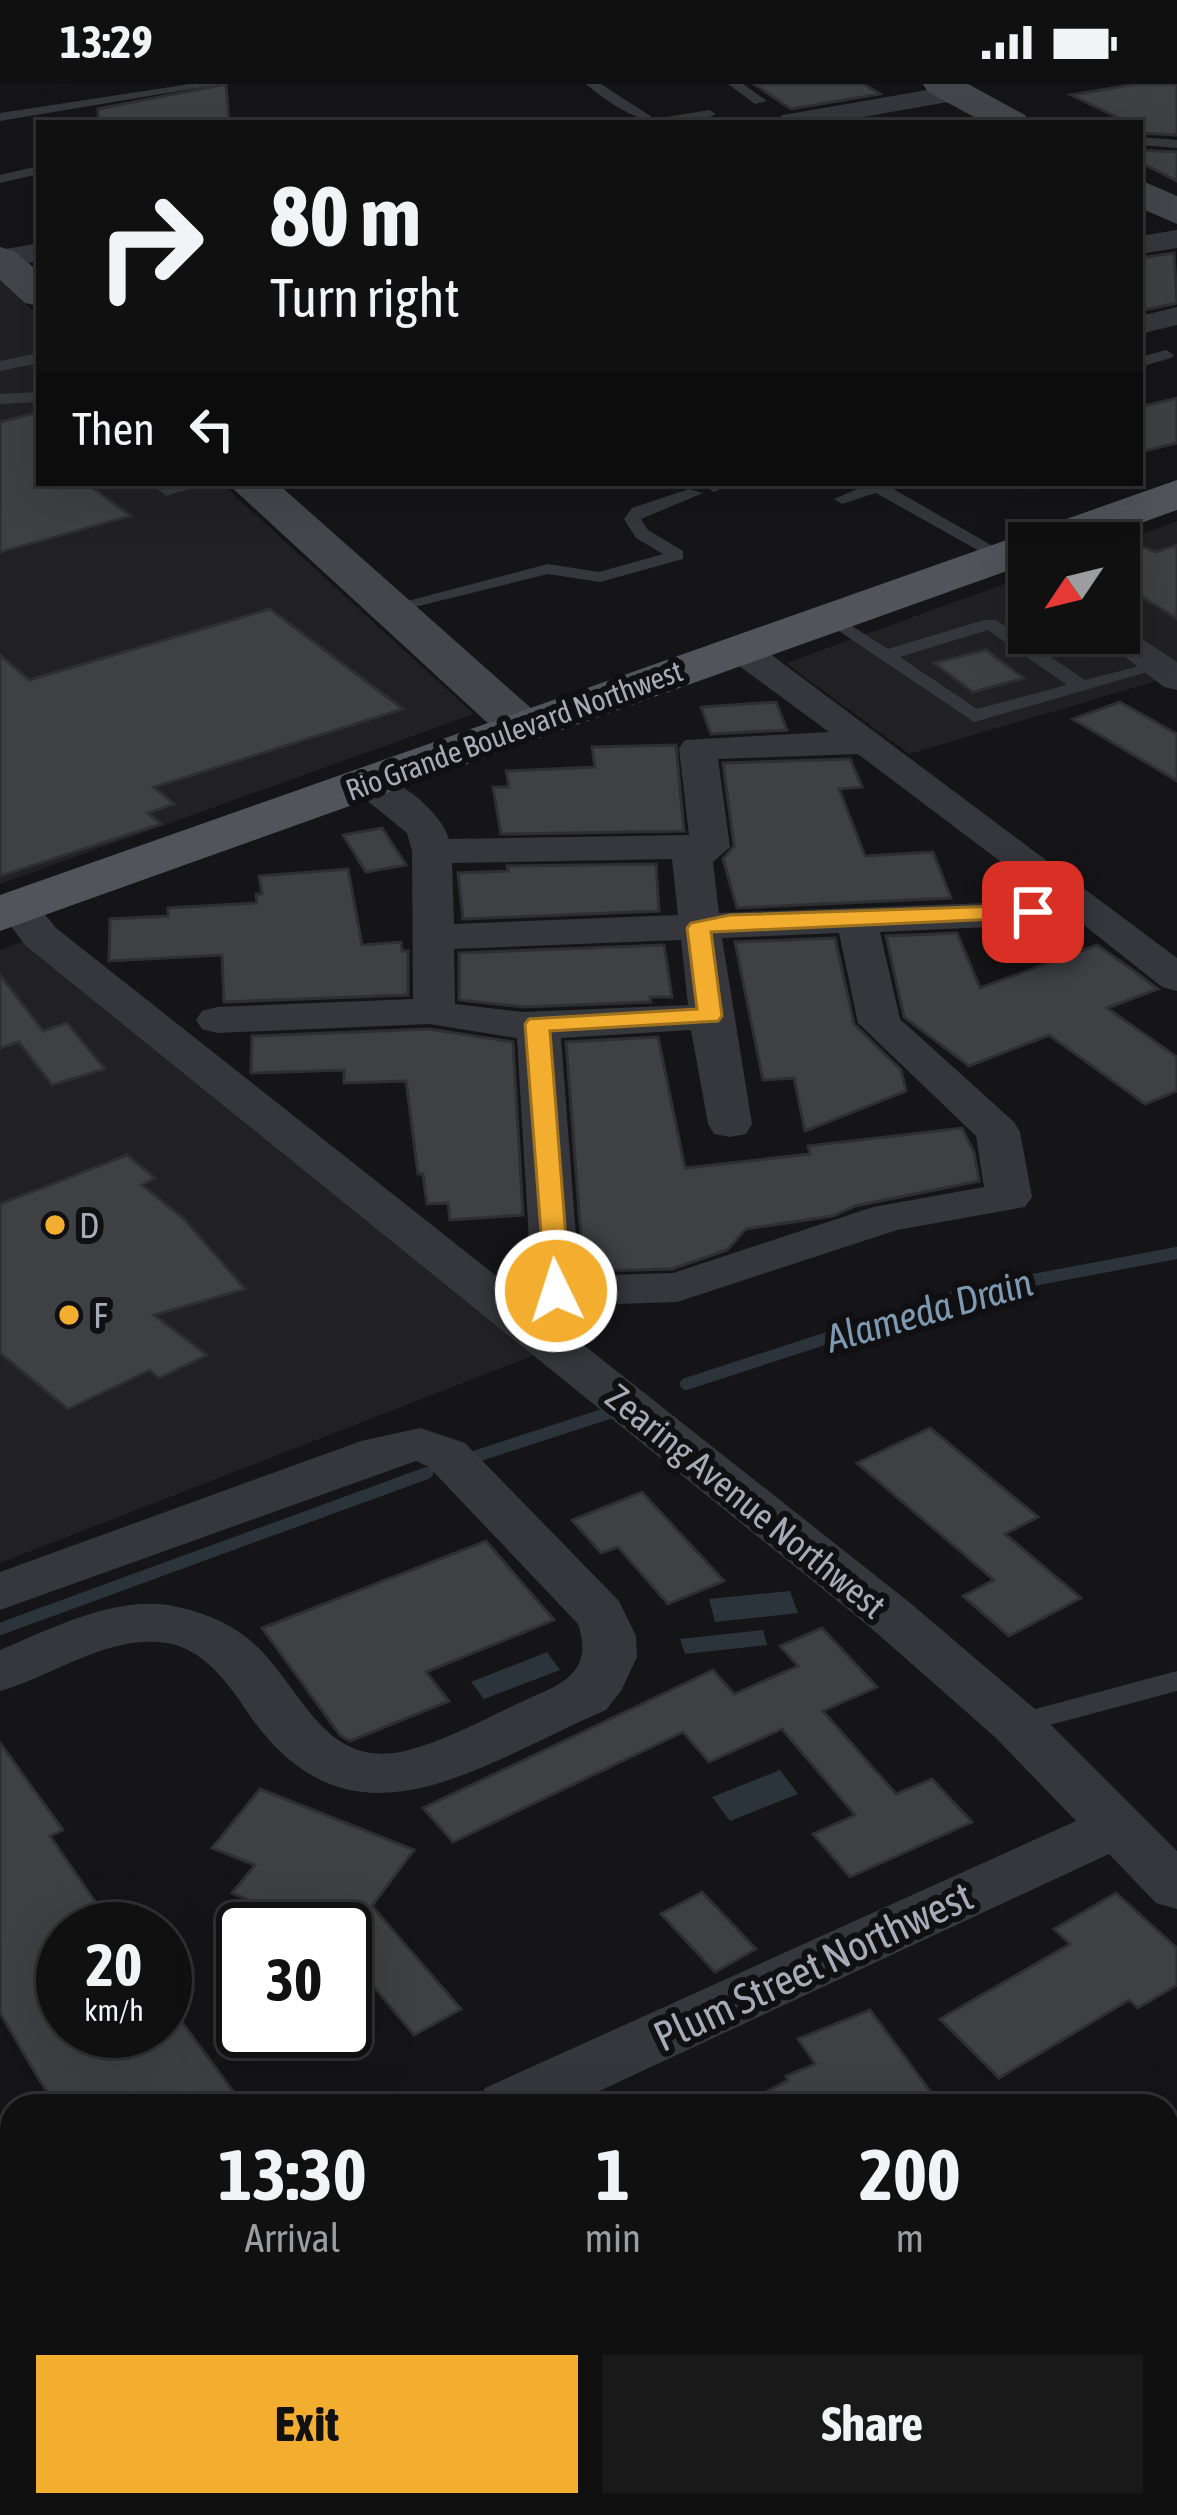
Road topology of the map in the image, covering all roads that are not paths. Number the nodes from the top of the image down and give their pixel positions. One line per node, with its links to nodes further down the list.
1 (215, 84): 6 (lane)
2 (592, 84): 8 (lane)
3 (734, 84): 5 (lane)
4 (948, 88): 7 (street); 9 (street)
5 (760, 101)
6 (0, 117)
7 (784, 119)
8 (649, 120)
9 (1007, 120)
10 (1143, 141): 11 (lane)
11 (1177, 144)
12 (36, 171): 13 (lane)
13 (0, 178)
14 (1143, 194): 15 (street)
15 (1177, 212)
16 (1177, 239): 17 (street)
17 (1143, 245)
18 (36, 253): 19 (street)
19 (0, 259): 20 (street)
20 (36, 291)
21 (1177, 316): 22 (street)
22 (1143, 324)
23 (1173, 356): 25 (lane)
24 (36, 359): 26 (lane)
25 (1143, 361)
26 (0, 366)
27 (36, 397): 28 (lane)
28 (0, 399)
29 (253, 486): 38 (street)
30 (874, 486): 34 (lane)
31 (883, 486): 36 (lane)
32 (712, 488): 38 (lane)
33 (1177, 494): 35 (main road, Rio Grande Boulevard Northwest)
34 (842, 499)
35 (1108, 522)
36 (1008, 548)
37 (1008, 561): 39 (main road, Rio Grande Boulevard Northwest)
38 (390, 608): 45 (street)
39 (830, 617): 40 (main road, Rio Grande Boulevard Northwest); 42 (lane)
40 (740, 649): 45 (main road, Rio Grande Boulevard Northwest); 46 (street)
41 (1140, 652): 43 (street)
42 (886, 655): 44 (lane); 44 (lane)
43 (1168, 672): 44 (lane)
44 (1076, 683)
45 (522, 727): 47 (main road, Rio Grande Boulevard Northwest)
46 (866, 742): 48 (street); 50 (street)
47 (382, 777): 49 (street); 51 (main road, Rio Grande Boulevard Northwest)
48 (710, 847): 49 (street); 53 (street)
49 (443, 851): 54 (street)
50 (1078, 900): 52 (street); 55 (street)
51 (9, 911): 64 (street, Zearing Avenue Northwest)
52 (856, 918): 53 (street); 59 (street)
53 (699, 928): 54 (street); 57 (street)
54 (432, 937): 56 (street)
55 (1177, 978)
56 (434, 1012): 58 (street); 59 (street)
57 (710, 1016): 59 (street); 60 (street)
58 (217, 1020)
59 (538, 1024)
60 (730, 1124)
61 (0, 1592): 62 (street)
62 (0, 1672)
63 (1177, 1681): 64 (lane)
64 (1016, 1724): 65 (street, Zearing Avenue Northwest)
65 (1118, 1826): 66 (street, Zearing Avenue Northwest); 67 (street, Plum Street Northwest)
66 (1177, 1887)
67 (534, 2094)

